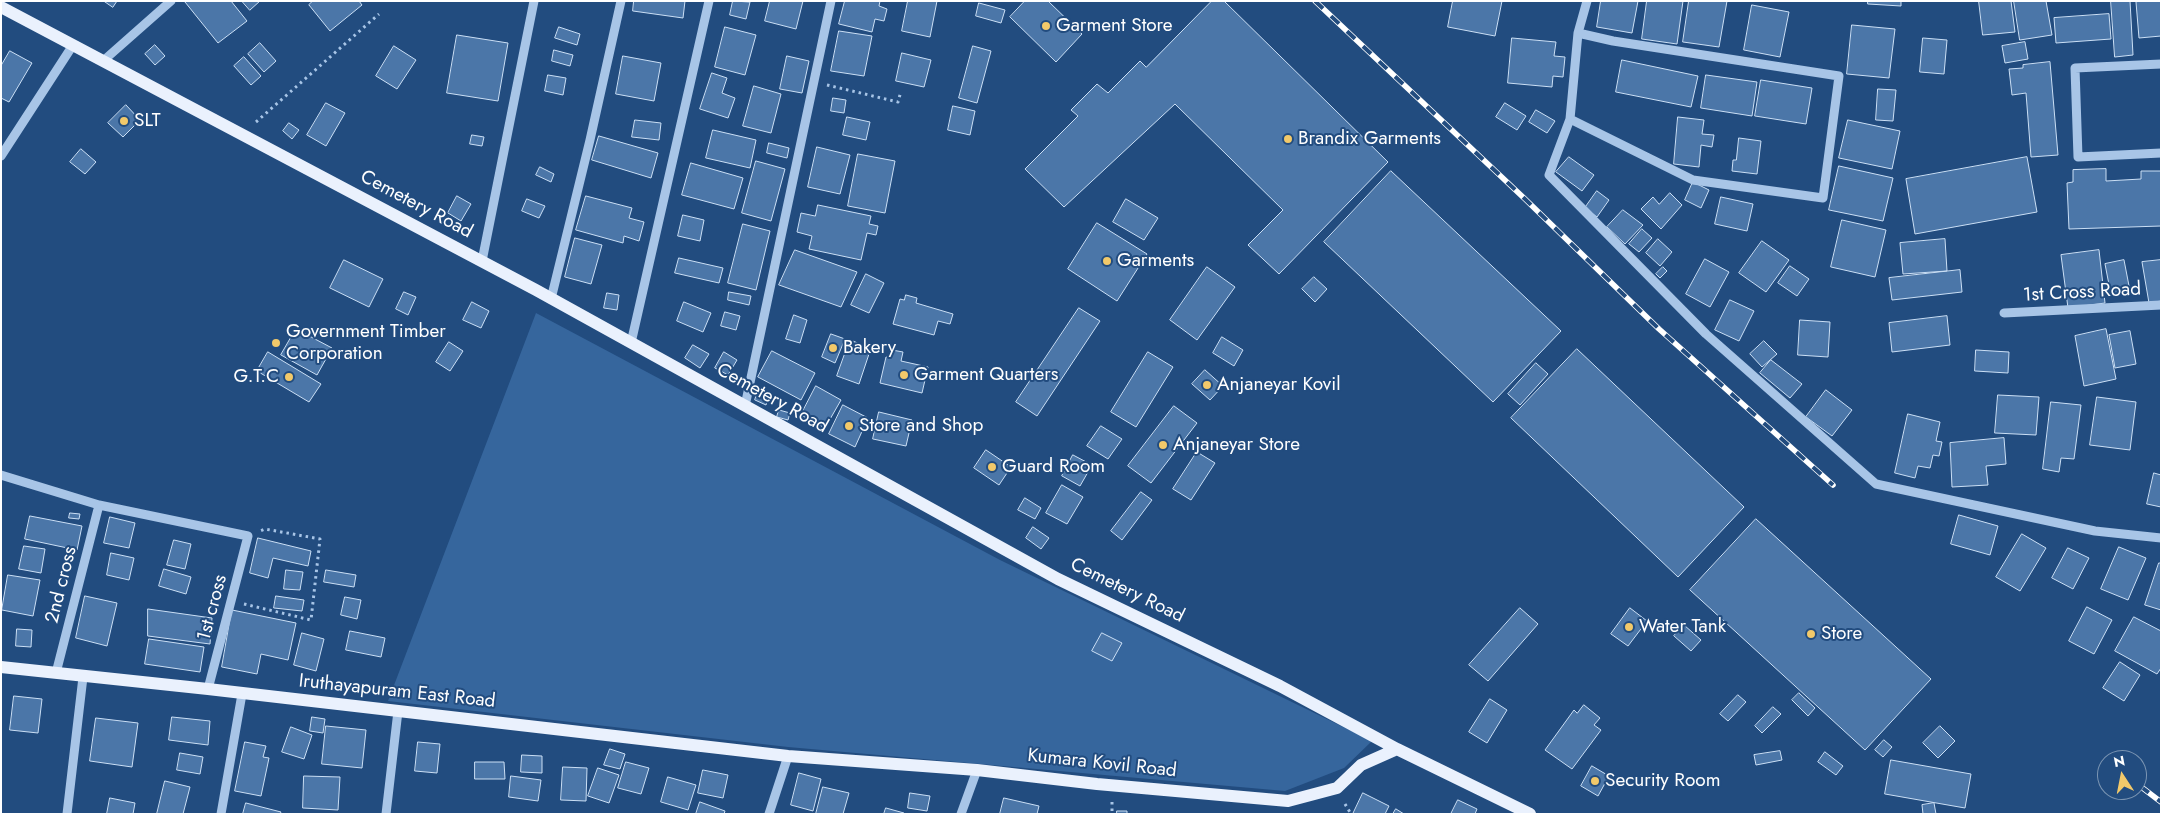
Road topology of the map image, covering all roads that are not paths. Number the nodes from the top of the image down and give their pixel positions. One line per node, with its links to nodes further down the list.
1 (171, 1): 10 (street)
2 (534, 1): 15 (street)
3 (621, 1): 16 (street)
4 (709, 1): 19 (street)
5 (831, 1): 20 (street)
6 (1587, 1): 8 (street)
7 (1, 6): 9 (main road, Cemetery Road)
8 (1578, 33): 12 (street); 12 (street)
9 (73, 45): 10 (main road, Cemetery Road); 14 (street)
10 (103, 61): 15 (main road, Cemetery Road)
11 (2161, 64): 13 (street)
12 (1570, 119): 23 (street)
13 (2161, 153)
14 (1, 156)
15 (482, 261): 16 (main road, Cemetery Road)
16 (550, 299): 19 (main road, Cemetery Road)
17 (2161, 305): 18 (street, 1st Cross Road)
18 (2004, 313)
19 (631, 343): 20 (main road, Cemetery Road)
20 (745, 406): 30 (main road, Cemetery Road)
21 (1, 475): 22 (street)
22 (98, 505): 25 (street, 2nd cross); 27 (street, 1st cross)
23 (2161, 538)
24 (1, 667): 25 (main road, Iruthayapuram East Road)
25 (56, 673): 26 (main road, Iruthayapuram East Road)
26 (83, 677): 27 (main road, Iruthayapuram East Road); 33 (street)
27 (208, 689): 28 (main road, Iruthayapuram East Road)
28 (242, 694): 29 (main road, Iruthayapuram East Road); 34 (street)
29 (398, 711): 31 (main road, Iruthayapuram East Road); 35 (street)
30 (1397, 748): 32 (main road, Kumara Kovil Road); 38 (main road, Cemetery Road)
31 (788, 756): 32 (main road, Kumara Kovil Road); 36 (street)
32 (977, 770): 37 (street)
33 (67, 814)
34 (221, 814)
35 (386, 814)
36 (769, 814)
37 (960, 814)
38 (1530, 814)

